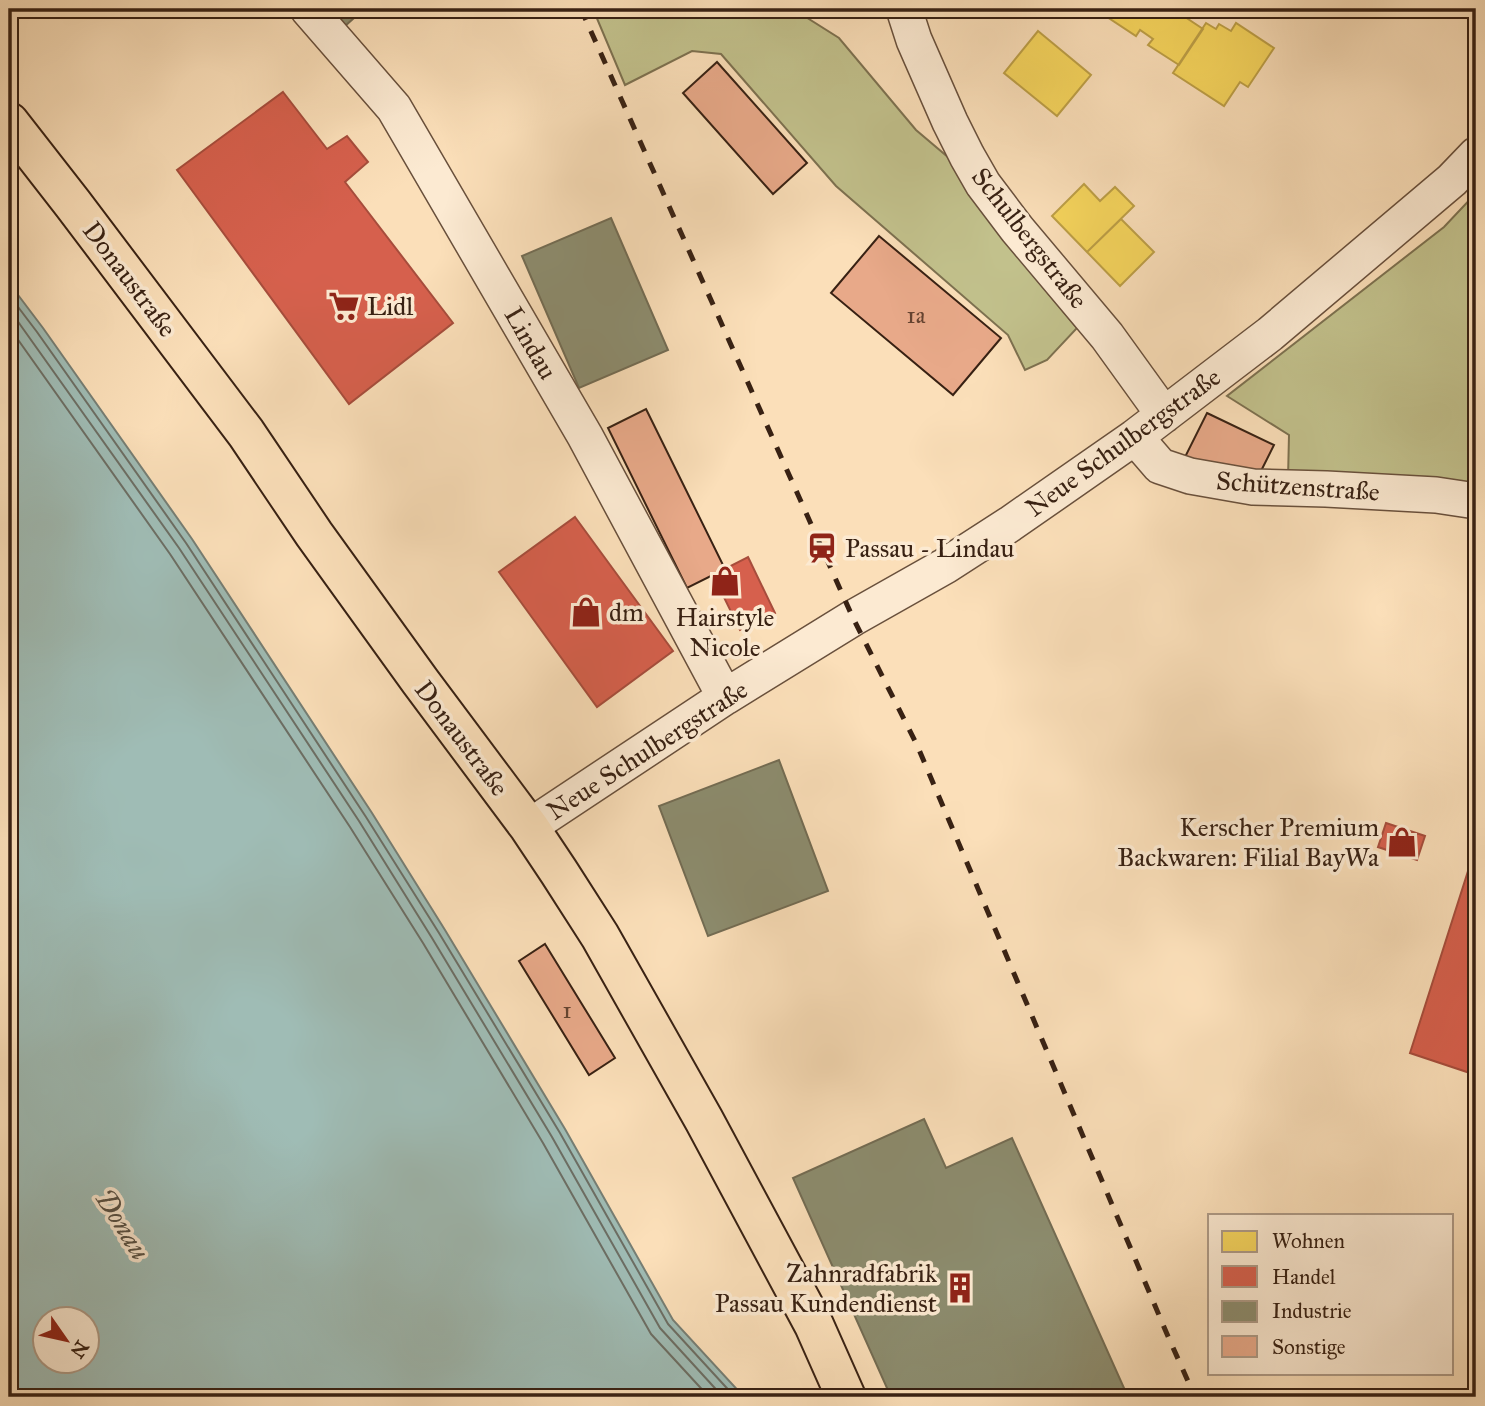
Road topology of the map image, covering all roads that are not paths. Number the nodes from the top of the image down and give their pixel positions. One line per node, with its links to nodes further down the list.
1 (307, 9): 8 (street, Lindau)
2 (904, 9): 5 (street, Schulbergstraße)
3 (9, 122): 9 (main road, Donaustraße)
4 (1476, 155): 5 (street, Neue Schulbergstraße)
5 (1164, 415): 6 (street, Neue Schulbergstraße)
6 (1135, 437): 7 (street, Schützenstraße); 8 (street, Neue Schulbergstraße)
7 (1476, 501)
8 (725, 697): 9 (street, Neue Schulbergstraße)
9 (529, 827): 10 (main road, Donaustraße)
10 (846, 1397)

